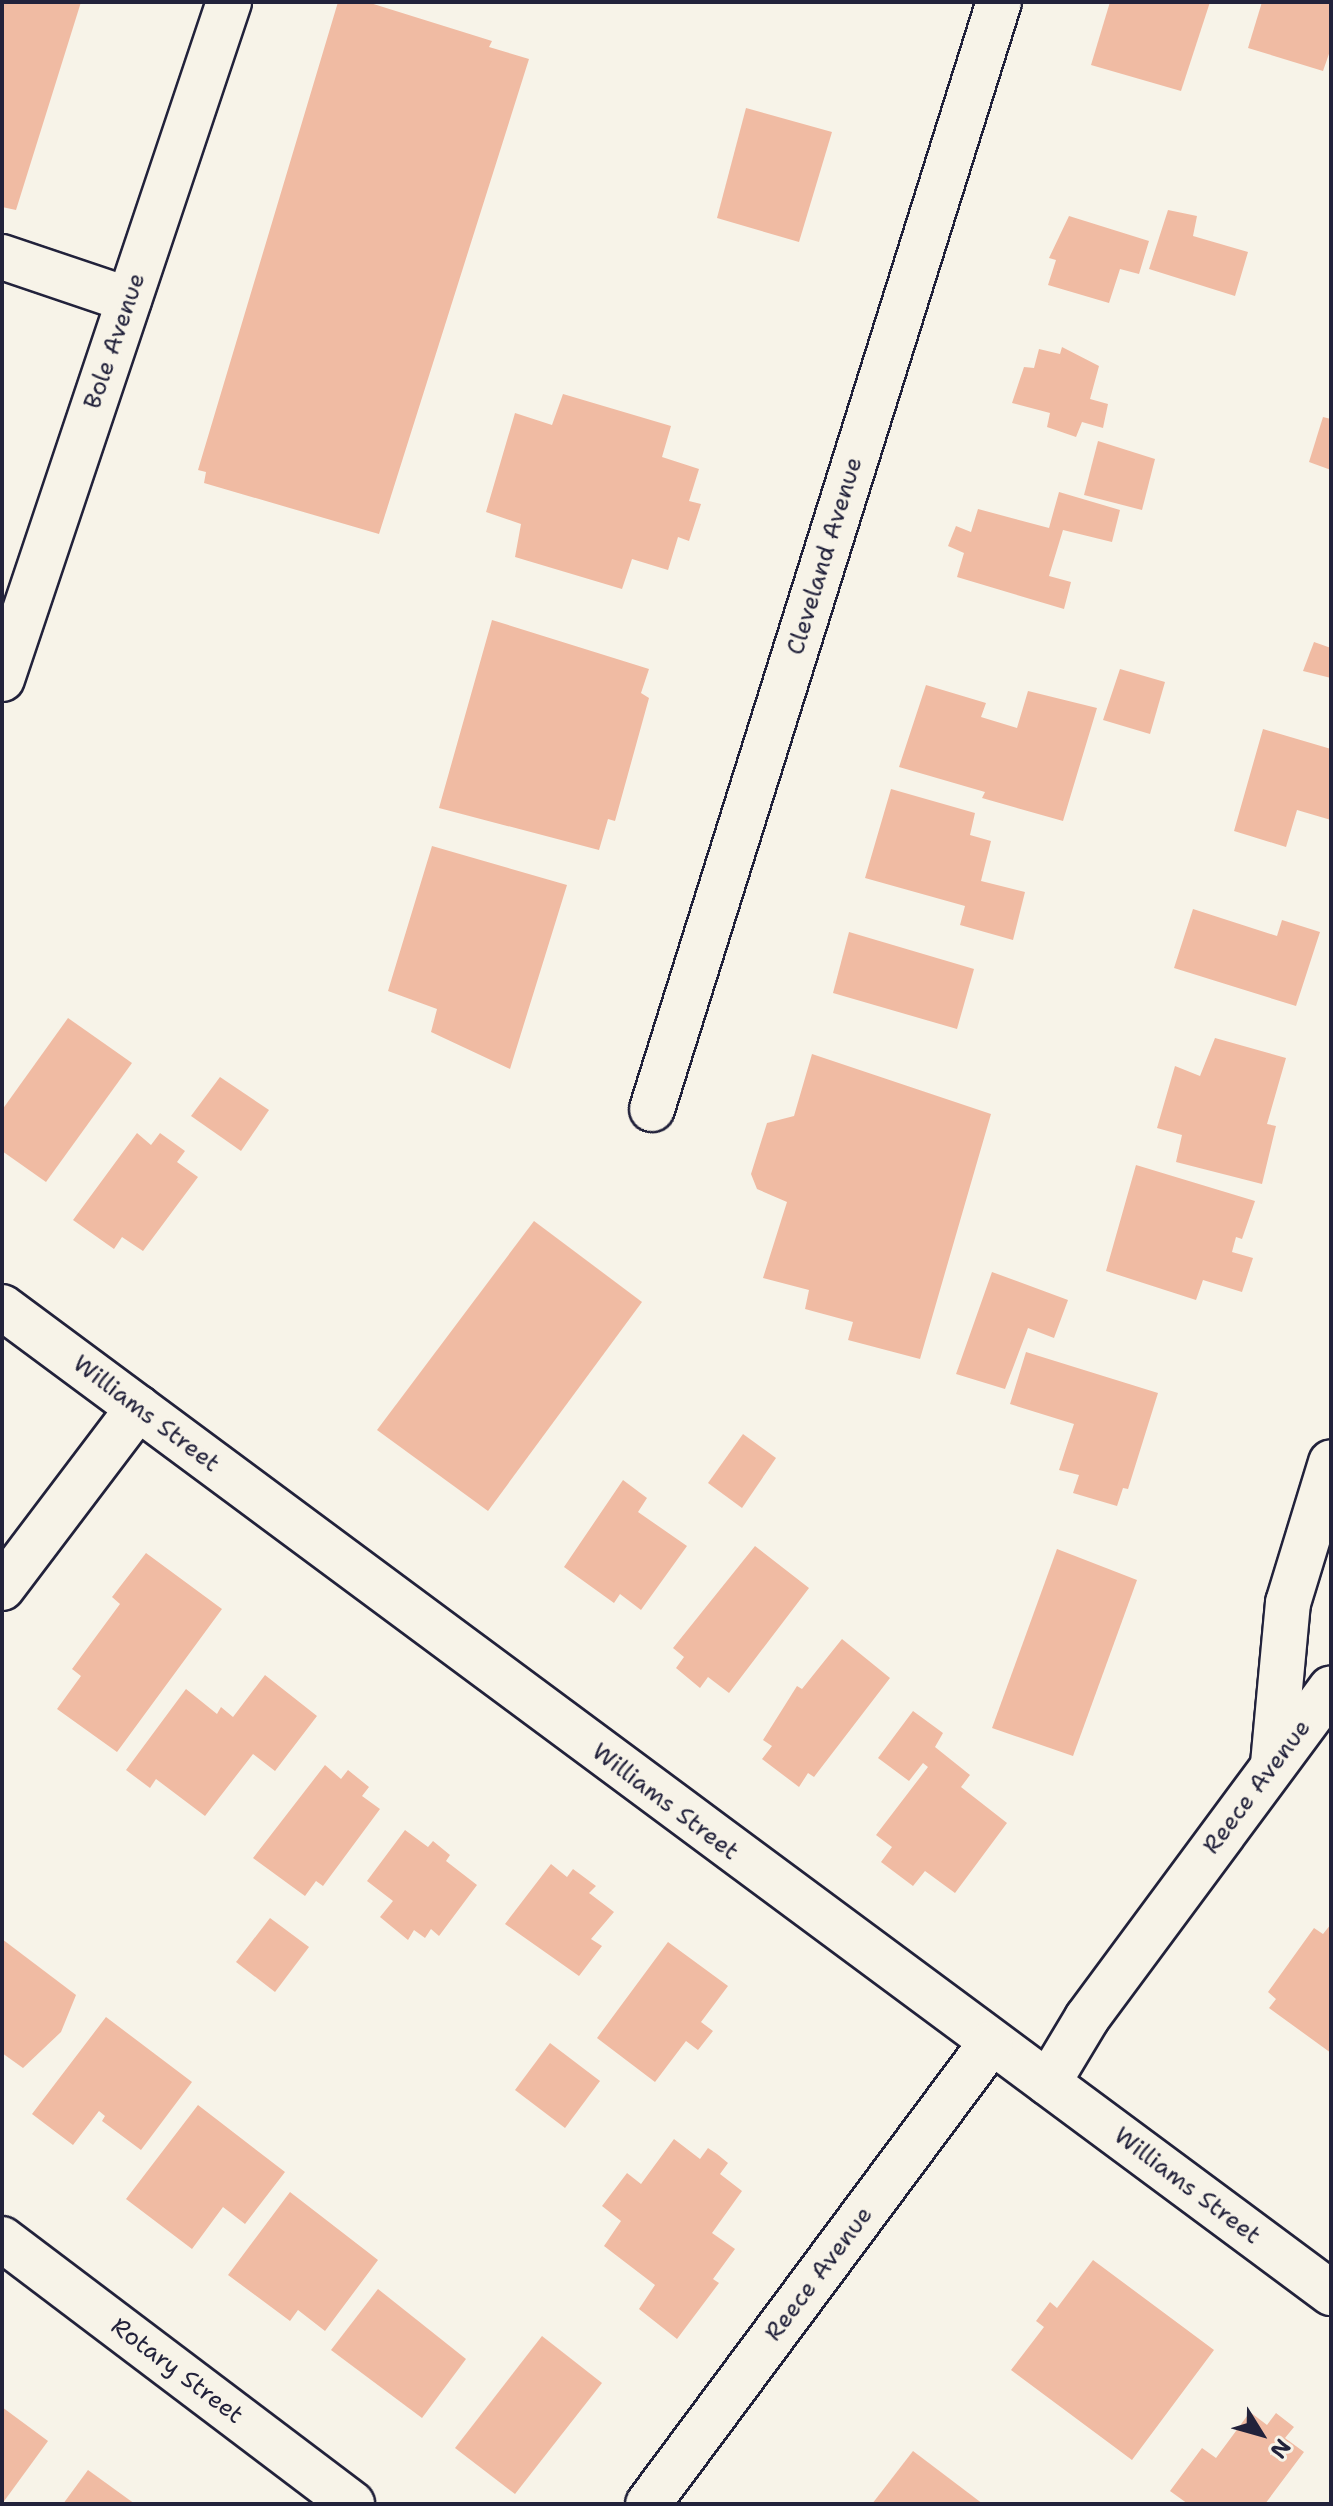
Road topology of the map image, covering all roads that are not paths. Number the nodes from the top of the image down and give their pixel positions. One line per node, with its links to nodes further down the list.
1 (229, 2): 4 (street, Bole Avenue)
2 (999, 2): 6 (street, Cleveland Avenue)
3 (2, 257): 4 (street)
4 (129, 300): 5 (street, Bole Avenue)
5 (2, 679)
6 (652, 1109)
7 (2, 1307): 8 (street, Williams Street)
8 (138, 1408): 10 (street); 13 (street, Williams Street)
9 (1331, 1462): 12 (street)
10 (2, 1588)
11 (1331, 1688): 12 (street, Reece Avenue)
12 (1273, 1765): 14 (street, Reece Avenue)
13 (990, 2044): 14 (street, Williams Street); 18 (street, Reece Avenue)
14 (1048, 2083): 16 (street, Williams Street)
15 (2, 2239): 17 (street, Rotary Street)
16 (1331, 2293)
17 (352, 2504)
18 (648, 2504)

